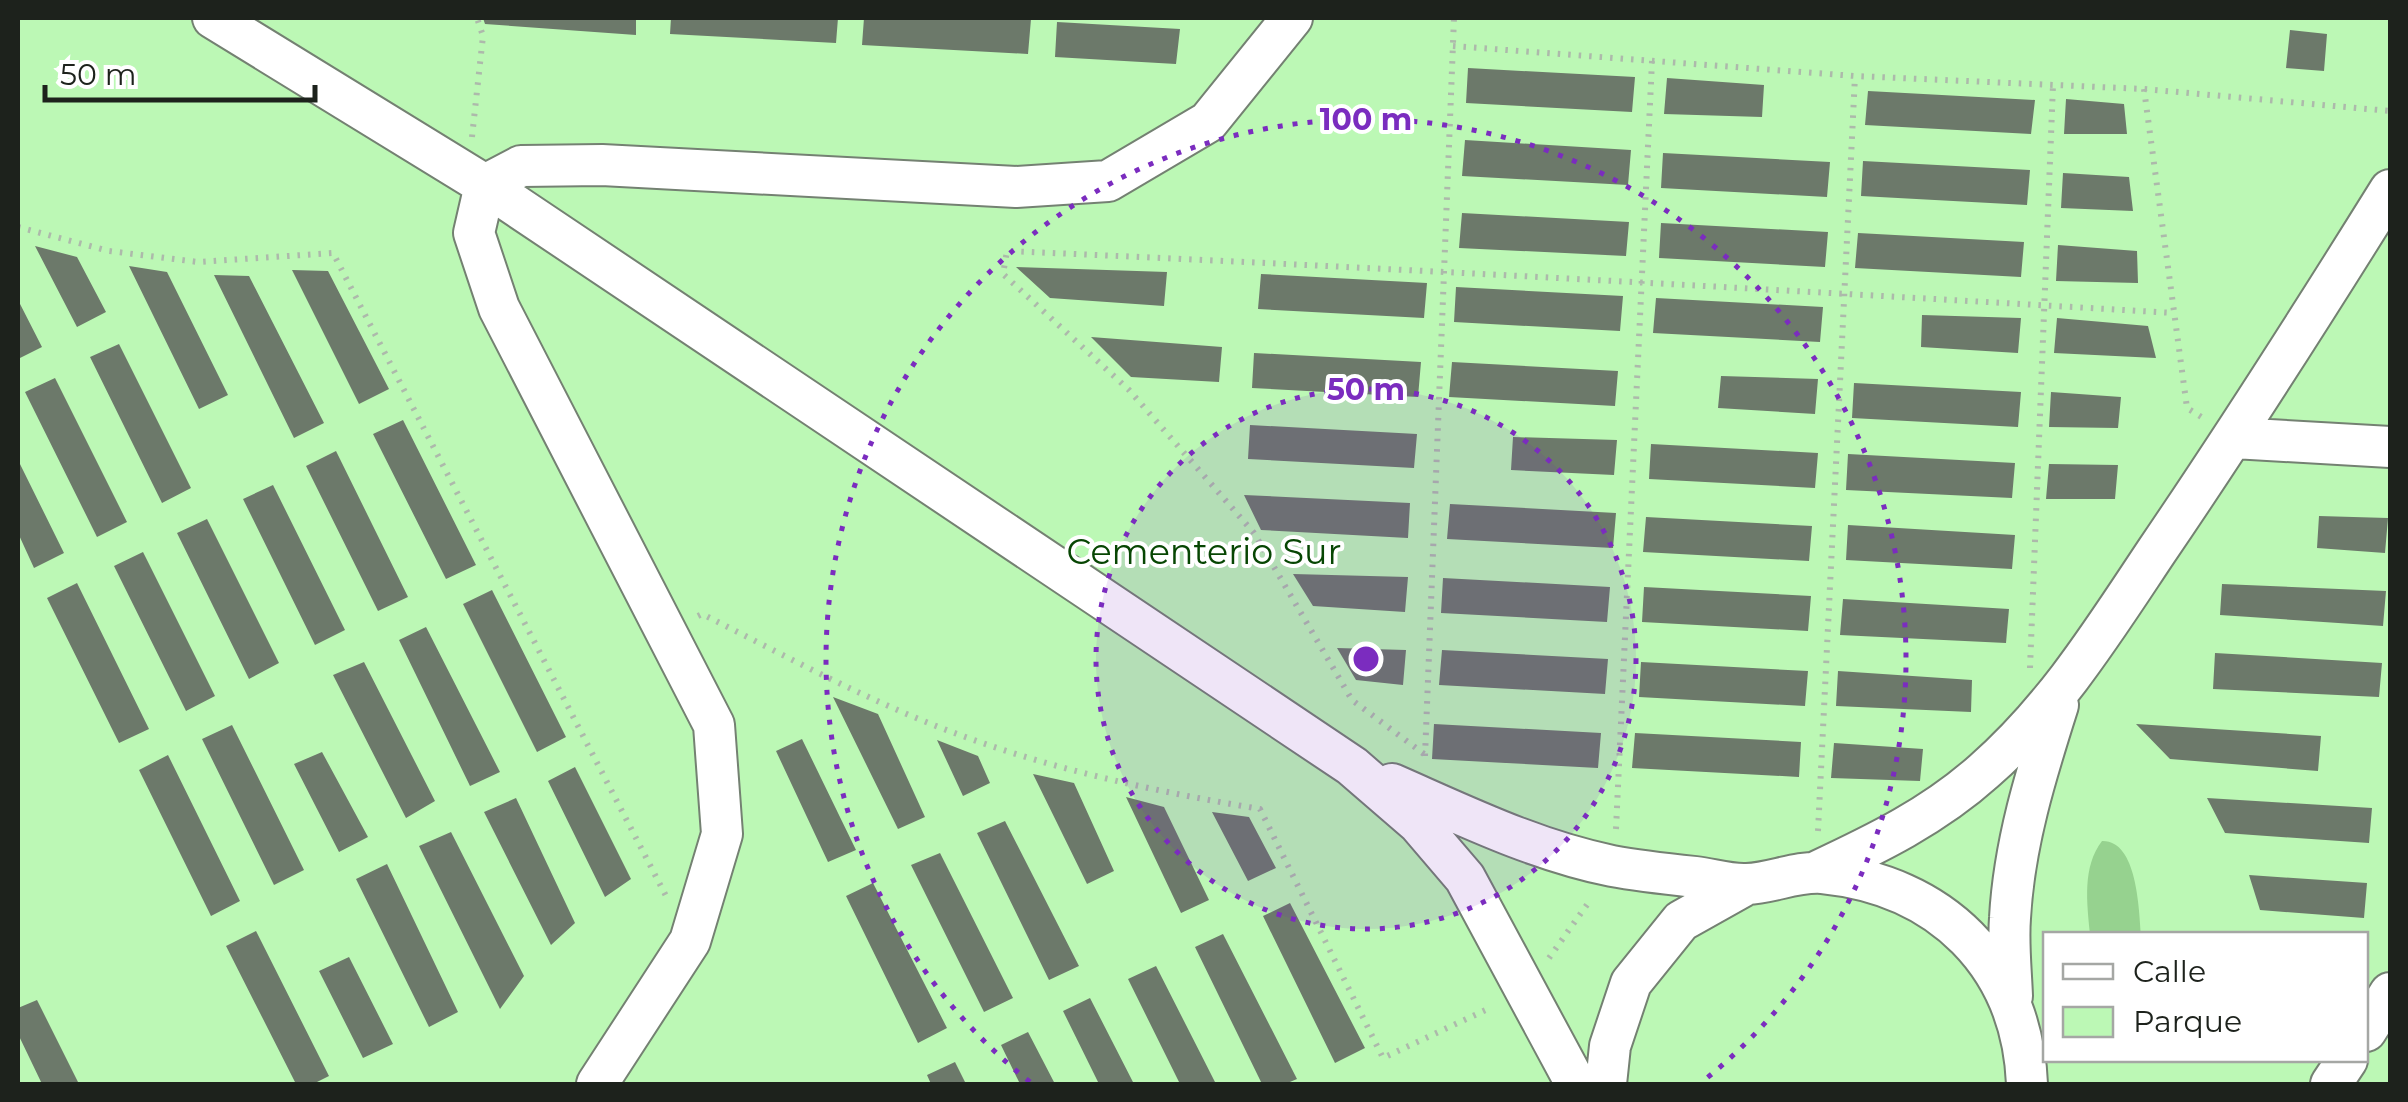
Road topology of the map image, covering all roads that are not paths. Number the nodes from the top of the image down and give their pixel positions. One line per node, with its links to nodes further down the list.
1 (213, 18): 3 (lane)
2 (1292, 18): 3 (lane)
3 (474, 178): 8 (lane); 16 (lane)
4 (2390, 190): 5 (lane)
5 (2234, 438): 6 (lane); 7 (lane)
6 (2390, 447)
7 (2046, 682): 9 (lane); 12 (lane)
8 (1352, 766): 10 (lane); 17 (lane)
9 (1816, 872): 10 (lane); 12 (lane)
10 (1747, 884): 18 (lane)
11 (2390, 993): 13 (lane)
12 (2012, 1003): 15 (lane)
13 (2368, 1028)
14 (2346, 1062): 20 (lane)
15 (2026, 1067): 19 (lane)
16 (597, 1084)
17 (1576, 1084)
18 (1606, 1084)
19 (2048, 1084)
20 (2330, 1084)

